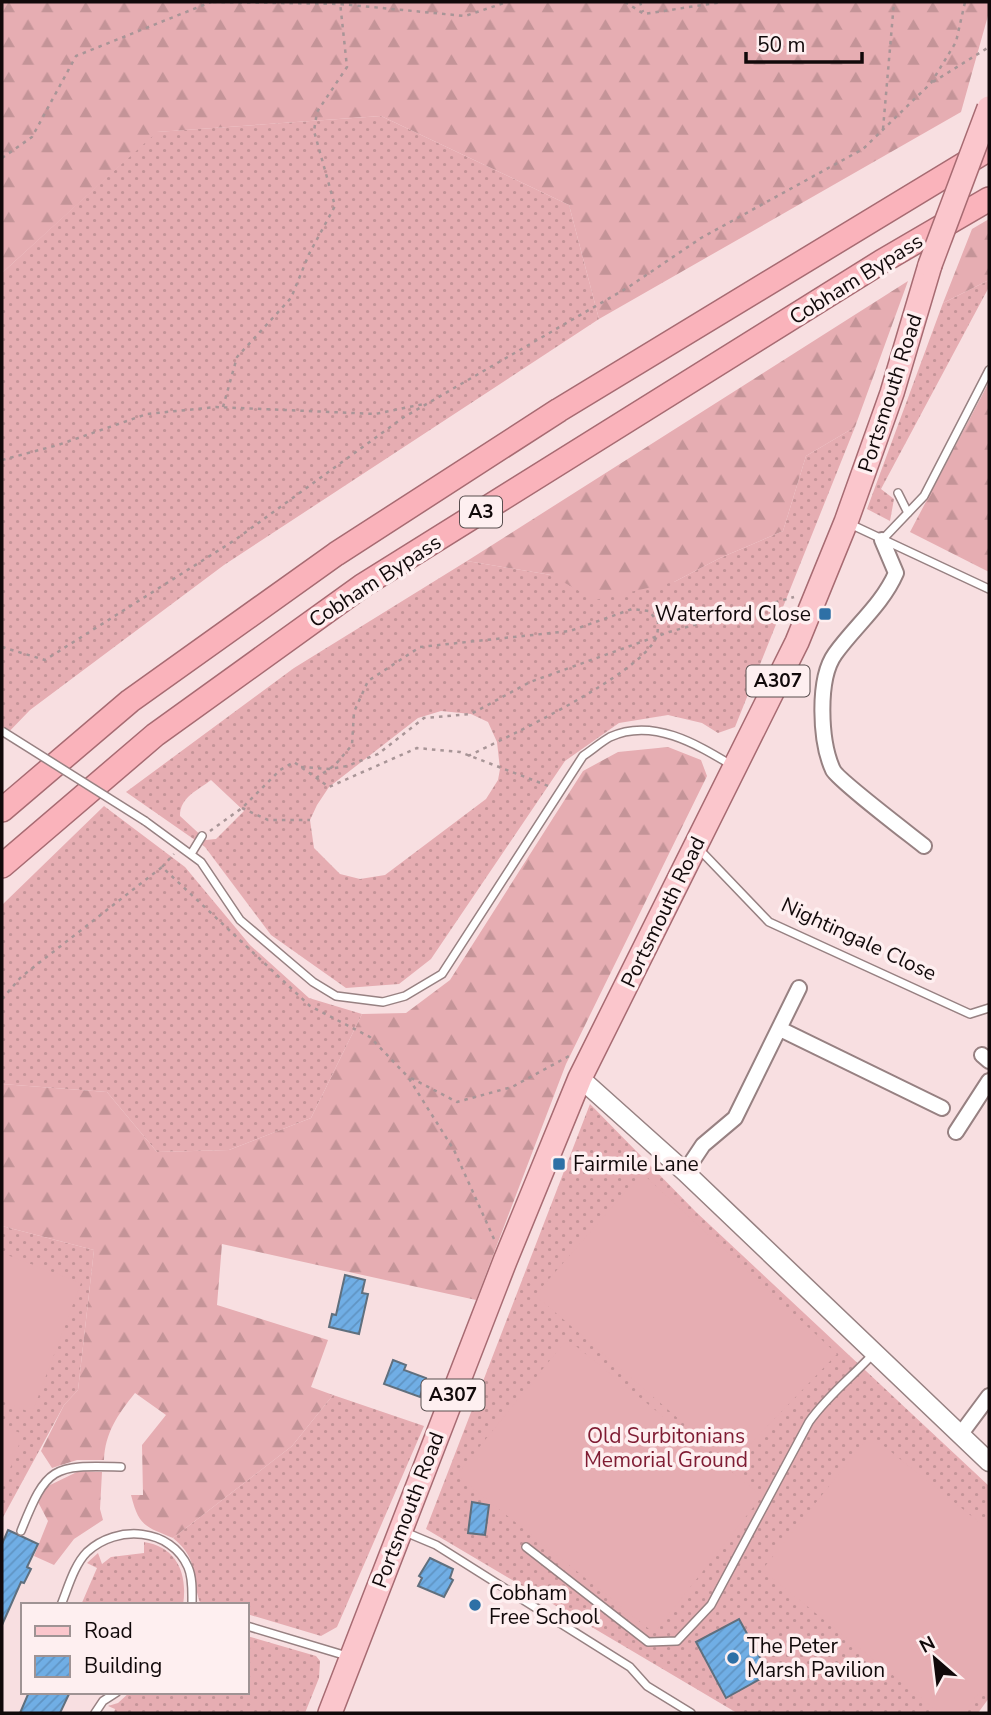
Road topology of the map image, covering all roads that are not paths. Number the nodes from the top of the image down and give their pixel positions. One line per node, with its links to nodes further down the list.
1 (989, 108): 7 (main road, Portsmouth Road / A307, bridge)
2 (989, 149): 12 (highway, Cobham Bypass / A3)
3 (989, 199): 17 (highway, Cobham Bypass / A3)
4 (989, 370): 6 (lane)
5 (898, 493): 6 (lane)
6 (908, 513): 8 (lane)
7 (846, 522): 8 (lane); 11 (main road, Portsmouth Road / A307)
8 (881, 540): 9 (lane); 15 (street)
9 (989, 589)
10 (2, 731): 16 (lane, bridge)
11 (735, 767): 14 (main road, Portsmouth Road / A307); 16 (lane)
12 (2, 810)
13 (202, 836): 16 (lane)
14 (696, 845): 19 (lane, Nightingale Close); 21 (main road, Portsmouth Road / A307)
15 (924, 846)
16 (191, 854)
17 (2, 866)
18 (799, 988): 20 (street)
19 (989, 1008)
20 (780, 1029): 23 (street); 25 (street)
21 (580, 1078): 25 (street); 32 (main road, Portsmouth Road / A307)
22 (989, 1081): 24 (street)
23 (942, 1108)
24 (956, 1132)
25 (685, 1172): 26 (street)
26 (874, 1353): 28 (street); 33 (lane)
27 (989, 1396): 28 (street)
28 (960, 1435): 29 (street)
29 (989, 1462)
30 (121, 1467): 31 (lane)
31 (21, 1531)
32 (401, 1531): 37 (main road, Portsmouth Road / A307); 41 (lane)
33 (526, 1547)
34 (62, 1603): 35 (lane)
35 (192, 1603)
36 (248, 1626): 37 (lane)
37 (349, 1657): 40 (main road, Portsmouth Road / A307)
38 (114, 1694): 39 (lane)
39 (95, 1713)
40 (330, 1713)
41 (691, 1713)

